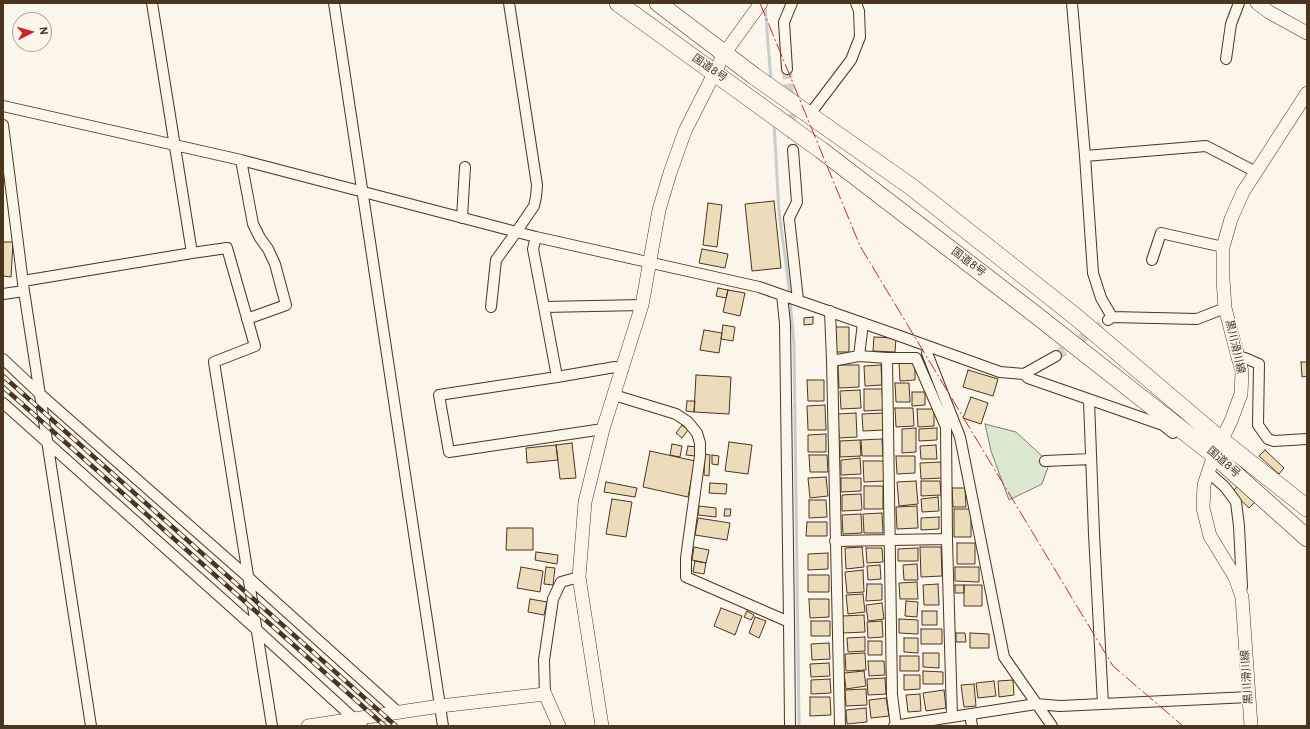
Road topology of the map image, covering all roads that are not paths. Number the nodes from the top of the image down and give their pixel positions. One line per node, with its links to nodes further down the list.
1 (152, 3): 21 (street)
2 (334, 3): 27 (street)
3 (509, 3): 29 (street)
4 (618, 3): 16 (highway, 国道8号)
5 (658, 3): 13 (highway, 国道8号)
6 (761, 3): 13 (street)
7 (792, 3): 15 (street)
8 (856, 3): 19 (street)
9 (1072, 3): 23 (street)
10 (1240, 3): 14 (street)
11 (1257, 3): 12 (street)
12 (1307, 33)
13 (724, 54): 16 (street); 19 (highway, 国道8号)
14 (1226, 59)
15 (787, 69)
16 (714, 72): 34 (street); 63 (highway, 国道8号)
17 (1307, 93): 26 (street, 黒川滑川線)
18 (3, 106): 21 (street)
19 (810, 114): 63 (highway, 国道8号)
20 (3, 125): 35 (street)
21 (175, 145): 24 (street); 32 (street)
22 (793, 150): 38 (street)
23 (1085, 156): 26 (street); 42 (street)
24 (241, 160): 27 (street); 44 (street)
25 (465, 167): 28 (street)
26 (1256, 172): 31 (street, 黒川滑川線)
27 (362, 192): 28 (street); 80 (street)
28 (462, 218): 29 (street)
29 (517, 231): 30 (street); 40 (street)
30 (536, 237): 34 (street); 41 (street)
31 (1223, 247): 33 (street); 42 (street, 黒川滑川線)
32 (192, 253): 35 (street); 44 (street)
33 (1152, 260)
34 (649, 262): 37 (street); 39 (street)
35 (24, 286): 36 (street); 56 (street)
36 (3, 294)
37 (782, 294): 38 (street); 74 (street)
38 (798, 300): 43 (street)
39 (642, 305): 41 (street); 53 (street)
40 (491, 307)
41 (544, 307): 55 (street)
42 (1225, 308): 49 (street, 黒川滑川線)
43 (830, 311): 45 (street); 52 (street)
44 (247, 319): 72 (street)
45 (863, 323): 47 (street); 54 (street)
46 (927, 353): 78 (street)
47 (859, 356): 50 (street); 52 (street)
48 (1056, 356): 54 (street)
49 (1238, 357): 61 (street); 63 (street, 黒川滑川線)
50 (887, 358): 68 (street); 69 (street)
51 (3, 359): 56 (street)
52 (832, 361): 70 (street)
53 (623, 369): 55 (street); 57 (street)
54 (1024, 374): 58 (street)
55 (557, 377): 60 (street)
56 (40, 394): 62 (street); 72 (street)
57 (614, 395): 60 (street); 74 (street)
58 (1089, 401): 63 (street); 64 (street)
59 (3, 403): 62 (street)
60 (603, 429): 71 (street)
61 (1307, 439)
62 (47, 442): 75 (street); 86 (street)
63 (1214, 458): 66 (highway, 国道8号); 67 (highway, 国道8号); 73 (street); 73 (street, 黒川滑川線)
64 (1091, 459): 65 (street); 79 (street)
65 (1045, 461)
66 (1307, 508)
67 (1307, 538)
68 (947, 539): 69 (street); 83 (street)
69 (890, 540): 70 (street); 94 (street)
70 (835, 541): 93 (street)
71 (579, 577): 76 (street); 91 (street)
72 (249, 578): 75 (street); 81 (street)
73 (1242, 597): 77 (street, 黒川滑川線)
74 (789, 622): 92 (street)
75 (257, 630): 84 (street); 87 (street)
76 (545, 694): 80 (street); 90 (street)
77 (1249, 697): 79 (street); 97 (street, 黒川滑川線)
78 (1036, 704): 79 (street); 82 (street); 96 (street)
79 (1103, 704)
80 (440, 706): 81 (street); 89 (street)
81 (398, 712): 84 (street)
82 (970, 714): 83 (street); 95 (street)
83 (952, 716): 85 (street)
84 (358, 722): 88 (street)
85 (935, 723): 94 (street)
86 (91, 726)
87 (272, 726)
88 (308, 726)
89 (443, 726)
90 (559, 726)
91 (602, 726)
92 (790, 726)
93 (840, 726)
94 (895, 726)
95 (972, 726)
96 (1052, 726)
97 (1251, 726)

